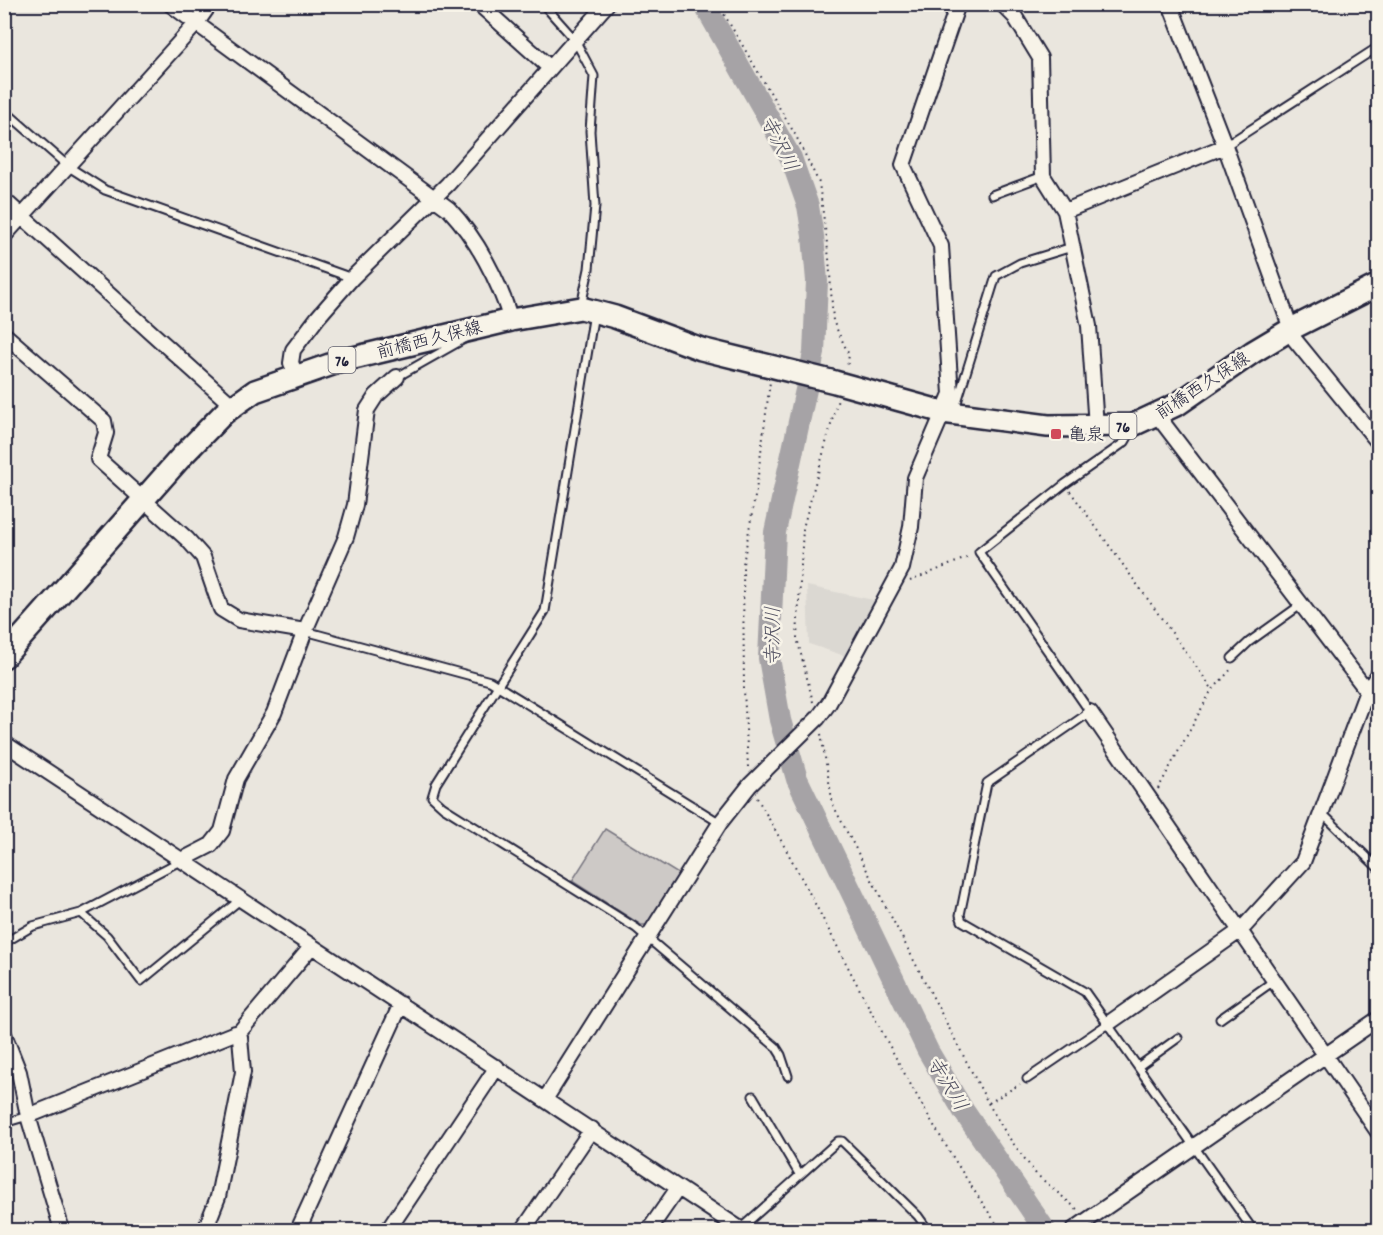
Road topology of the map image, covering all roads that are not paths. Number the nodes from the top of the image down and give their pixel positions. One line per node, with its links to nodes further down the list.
1 (170, 4): 9 (street)
2 (210, 4): 9 (street)
3 (479, 4): 12 (street)
4 (543, 4): 10 (lane)
5 (607, 4): 10 (street)
6 (958, 4): 34 (street)
7 (1002, 4): 16 (street)
8 (1170, 4): 14 (street)
9 (196, 24): 15 (street); 18 (street)
10 (575, 40): 12 (street); 26 (lane)
11 (1378, 47): 14 (lane)
12 (549, 67): 18 (street)
13 (4, 110): 15 (lane)
14 (1225, 146): 20 (street); 28 (street)
15 (69, 167): 21 (street); 24 (lane)
16 (1043, 176): 17 (lane); 20 (street)
17 (992, 195)
18 (435, 197): 24 (street); 27 (street)
19 (4, 200): 21 (street)
20 (1065, 211): 23 (street)
21 (22, 216): 22 (street); 33 (street)
22 (4, 236)
23 (1072, 247): 34 (lane); 37 (street)
24 (352, 278): 31 (street)
25 (1378, 285): 28 (main road, 前橋西久保線 / 76)
26 (588, 310): 27 (main road, 前橋西久保線 / 76); 34 (main road, 前橋西久保線 / 76); 45 (lane)
27 (511, 320): 29 (main road, 前橋西久保線 / 76)
28 (1293, 328): 35 (main road, 前橋西久保線 / 76); 38 (street)
29 (473, 329): 31 (main road, 前橋西久保線 / 76); 32 (lane)
30 (7, 343): 39 (street)
31 (297, 376): 33 (main road, 前橋西久保線 / 76)
32 (397, 377): 41 (street)
33 (233, 406): 39 (main road, 前橋西久保線 / 76)
34 (948, 413): 37 (main road, 前橋西久保線 / 76); 51 (street)
35 (1157, 415): 36 (main road, 前橋西久保線 / 76); 40 (street)
36 (1133, 425): 37 (main road, 前橋西久保線 / 76); 48 (lane)
37 (1096, 427)
38 (1378, 442)
39 (144, 500): 41 (street); 42 (main road, 前橋西久保線 / 76)
40 (1302, 604): 43 (lane); 46 (street)
41 (305, 631): 45 (lane); 52 (street)
42 (4, 657)
43 (1232, 658)
44 (1378, 675): 46 (street)
45 (500, 686): 51 (lane); 57 (lane)
46 (1367, 691): 47 (street); 50 (street)
47 (1378, 705)
48 (1090, 712): 56 (street); 64 (lane)
49 (4, 743): 52 (street)
50 (1321, 817): 53 (lane); 56 (street)
51 (720, 823): 57 (street)
52 (182, 860): 54 (street); 55 (lane)
53 (1378, 868)
54 (241, 899): 55 (lane); 59 (street)
55 (81, 913): 58 (lane)
56 (1241, 930): 60 (street); 64 (street)
57 (647, 937): 71 (lane); 74 (street)
58 (4, 943)
59 (312, 946): 61 (street); 66 (street)
60 (1275, 980): 62 (lane); 68 (street)
61 (401, 1004): 70 (street); 86 (street)
62 (1220, 1018)
63 (1378, 1018): 68 (street)
64 (1109, 1023): 69 (lane); 72 (lane)
65 (4, 1034): 75 (street)
66 (237, 1035): 75 (street); 85 (street)
67 (1178, 1038): 69 (lane)
68 (1325, 1056): 78 (street); 79 (street)
69 (1139, 1066): 79 (lane)
70 (497, 1068): 74 (street); 87 (street)
71 (788, 1076)
72 (1027, 1079)
73 (753, 1096): 80 (lane)
74 (546, 1098): 77 (street)
75 (28, 1116): 76 (lane); 84 (street)
76 (4, 1123)
77 (592, 1129): 81 (street); 88 (street)
78 (1378, 1132)
79 (1194, 1146): 82 (street); 92 (lane)
80 (799, 1174): 90 (lane); 91 (lane)
81 (678, 1188): 89 (street); 90 (street)
82 (1082, 1224)
83 (1378, 1225): 93 (lane)
84 (62, 1230)
85 (205, 1230)
86 (298, 1230)
87 (388, 1230)
88 (523, 1230)
89 (649, 1230)
90 (741, 1230)
91 (928, 1230)
92 (1253, 1230)
93 (1370, 1230)

